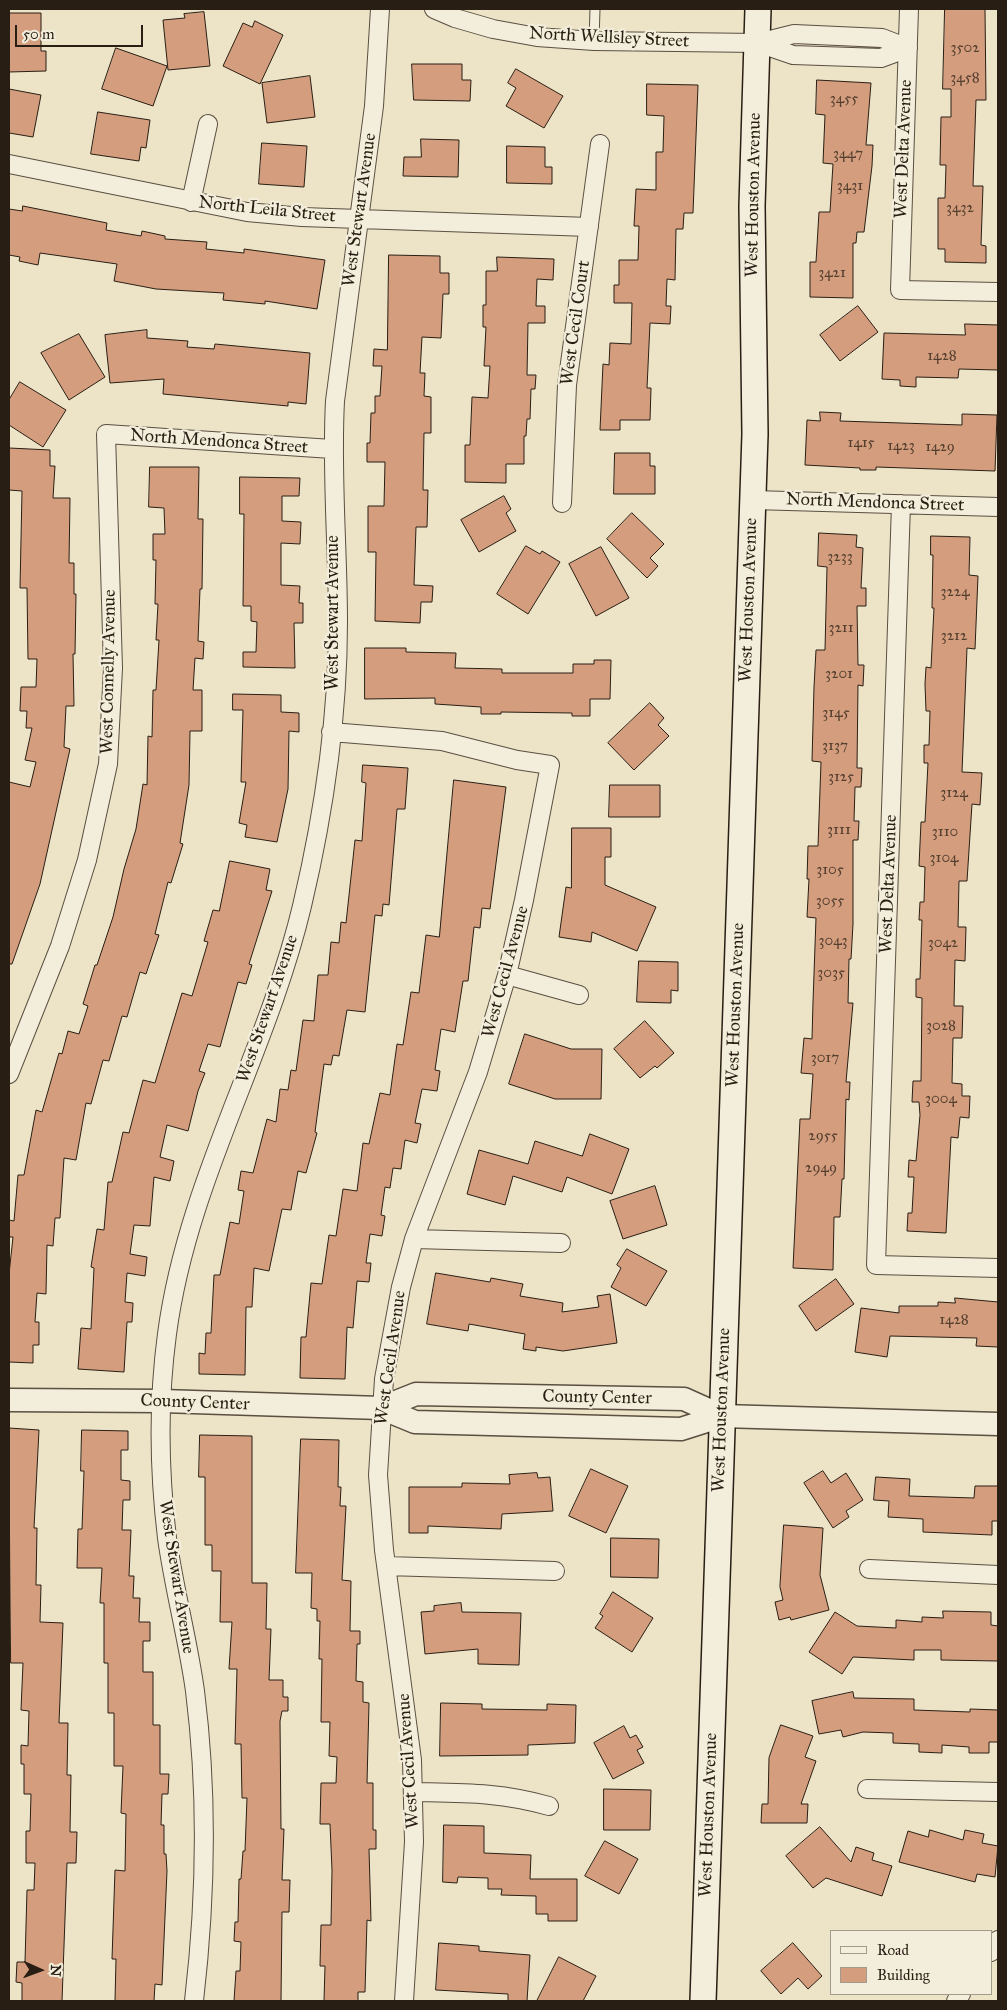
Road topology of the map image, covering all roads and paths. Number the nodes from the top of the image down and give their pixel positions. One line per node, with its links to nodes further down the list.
1 (380, 9): 13 (street, West Stewart Avenue)
2 (434, 9): 6 (street, North Wellsley Street)
3 (595, 9): 6 (lane)
4 (758, 9): 7 (main road, West Houston Avenue)
5 (909, 9): 8 (street, West Delta Avenue)
6 (594, 41): 7 (street, North Wellsley Street)
7 (758, 43): 8 (street, North Wellsley Street); 18 (main road, West Houston Avenue)
8 (908, 48): 15 (street, West Delta Avenue)
9 (208, 124): 12 (street)
10 (600, 144): 14 (street, West Cecil Court)
11 (9, 164): 12 (street, North Leila Street)
12 (192, 202): 13 (street, North Leila Street)
13 (359, 219): 14 (street, North Leila Street); 17 (street, West Stewart Avenue)
14 (589, 227): 19 (street, West Cecil Court)
15 (998, 292)
16 (106, 434): 17 (street, North Mendonca Street); 25 (street, West Connelly Avenue)
17 (332, 450): 22 (street, West Stewart Avenue)
18 (752, 500): 20 (street, North Mendonca Street); 32 (main road, West Houston Avenue)
19 (562, 503)
20 (901, 504): 21 (street, North Mendonca Street); 28 (street, West Delta Avenue)
21 (998, 507)
22 (331, 732): 23 (street, West Cecil Avenue); 30 (street, West Stewart Avenue)
23 (507, 975): 24 (street); 26 (street, West Cecil Avenue)
24 (579, 995)
25 (9, 1074)
26 (414, 1239): 27 (street); 31 (street, West Cecil Avenue)
27 (561, 1243)
28 (998, 1268)
29 (9, 1400): 30 (street, County Center)
30 (162, 1402): 31 (street, County Center); 42 (street, West Stewart Avenue)
31 (381, 1408): 32 (street, County Center); 32 (street, County Center); 34 (street, West Cecil Avenue)
32 (722, 1416): 33 (street, County Center); 44 (main road, West Houston Avenue)
33 (998, 1424)
34 (386, 1566): 36 (street); 39 (street, West Cecil Avenue)
35 (869, 1569): 37 (street)
36 (555, 1571)
37 (998, 1575)
38 (867, 1789): 40 (street)
39 (413, 1792): 41 (street); 43 (street, West Cecil Avenue)
40 (998, 1792)
41 (549, 1806)
42 (194, 2001)
43 (404, 2001)
44 (703, 2001)

